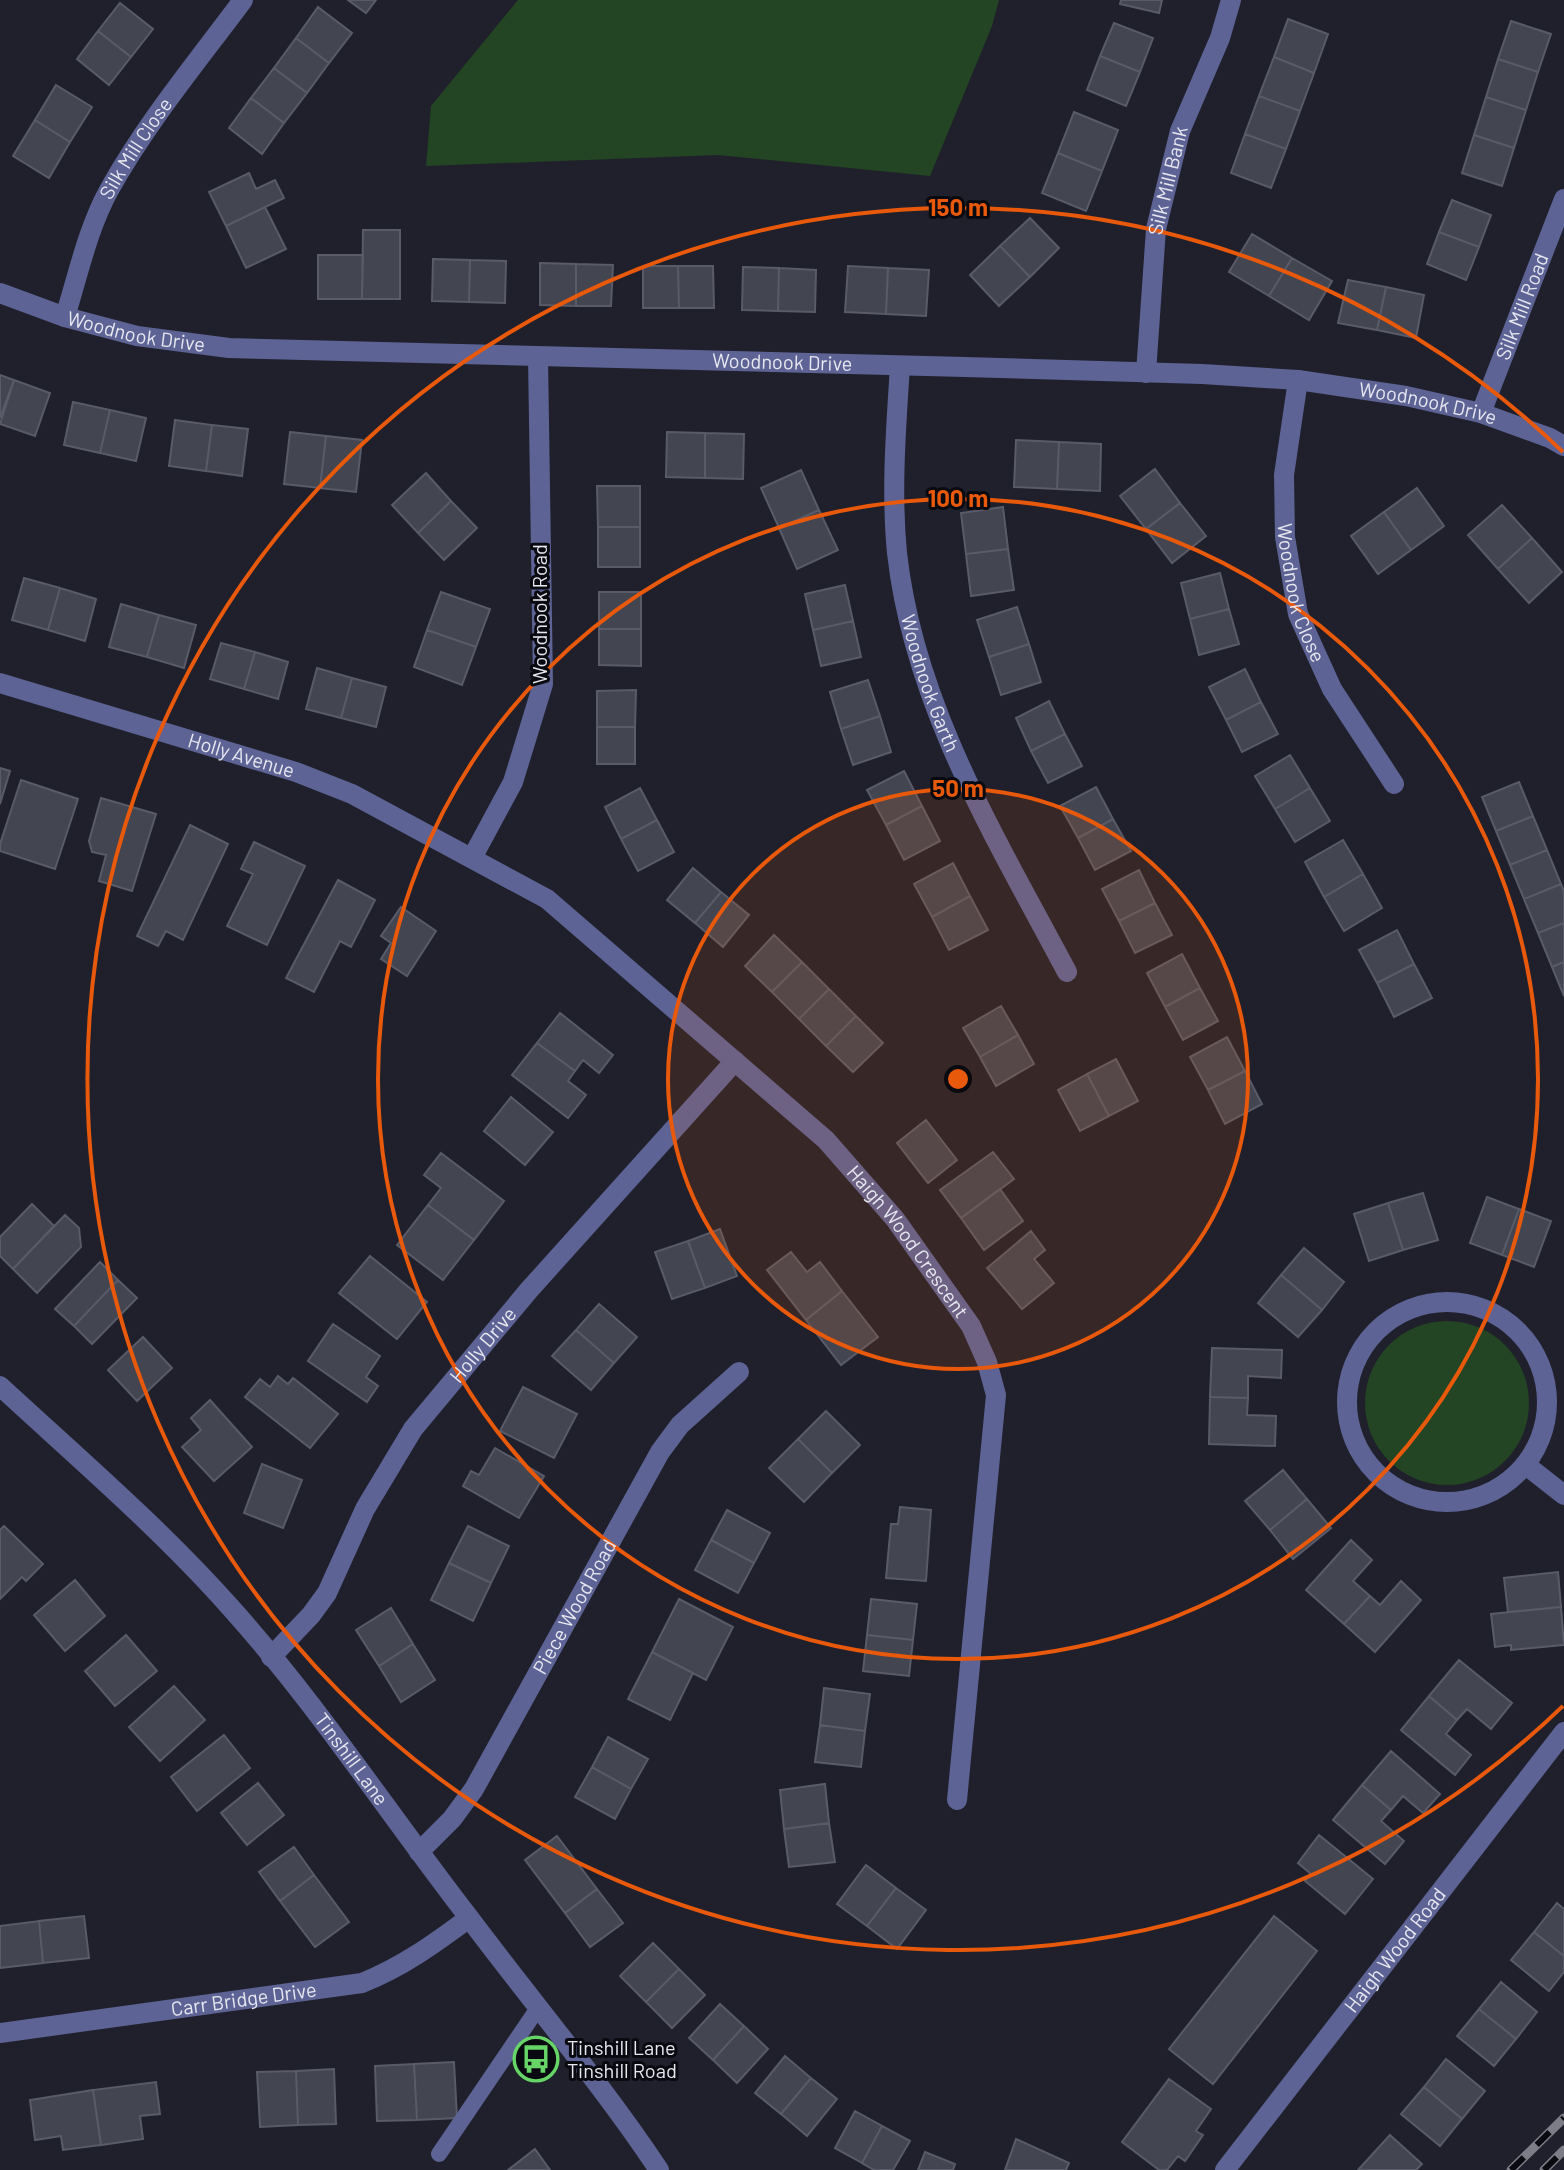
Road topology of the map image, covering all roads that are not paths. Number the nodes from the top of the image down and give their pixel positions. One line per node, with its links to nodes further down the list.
1 (243, 0): 5 (street, Silk Mill Close)
2 (1231, 0): 8 (street, Silk Mill Bank)
3 (1564, 199): 10 (street, Silk Mill Road)
4 (0, 293): 5 (street, Woodnook Drive)
5 (65, 317): 6 (street, Woodnook Drive)
6 (538, 356): 7 (street, Woodnook Drive); 14 (street, Woodnook Road)
7 (900, 366): 8 (street, Woodnook Drive); 15 (street, Woodnook Garth)
8 (1146, 373): 9 (street, Woodnook Drive)
9 (1298, 380): 10 (street, Woodnook Drive); 13 (street, Woodnook Close)
10 (1481, 413): 11 (street, Woodnook Drive)
11 (1564, 446)
12 (0, 683): 14 (street, Holly Avenue)
13 (1394, 784)
14 (472, 858): 16 (street, Haigh Wood Crescent)
15 (1067, 972)
16 (735, 1061): 21 (street, Holly Drive); 23 (street, Haigh Wood Crescent)
17 (739, 1372): 24 (street, Piece Wood Road)
18 (0, 1386): 21 (street, Tinshill Lane)
19 (1526, 1465): 19 (street); 20 (street)
20 (1564, 1495)
21 (271, 1657): 24 (street, Tinshill Lane)
22 (1564, 1732): 30 (street, Haigh Wood Road)
23 (957, 1800)
24 (419, 1852): 25 (street, Tinshill Lane)
25 (469, 1918): 26 (street, Tinshill Lane); 27 (street, Carr Bridge Drive)
26 (538, 2008): 28 (lane); 29 (street, Tinshill Lane)
27 (0, 2033)
28 (439, 2154)
29 (659, 2170)
30 (1225, 2170)

